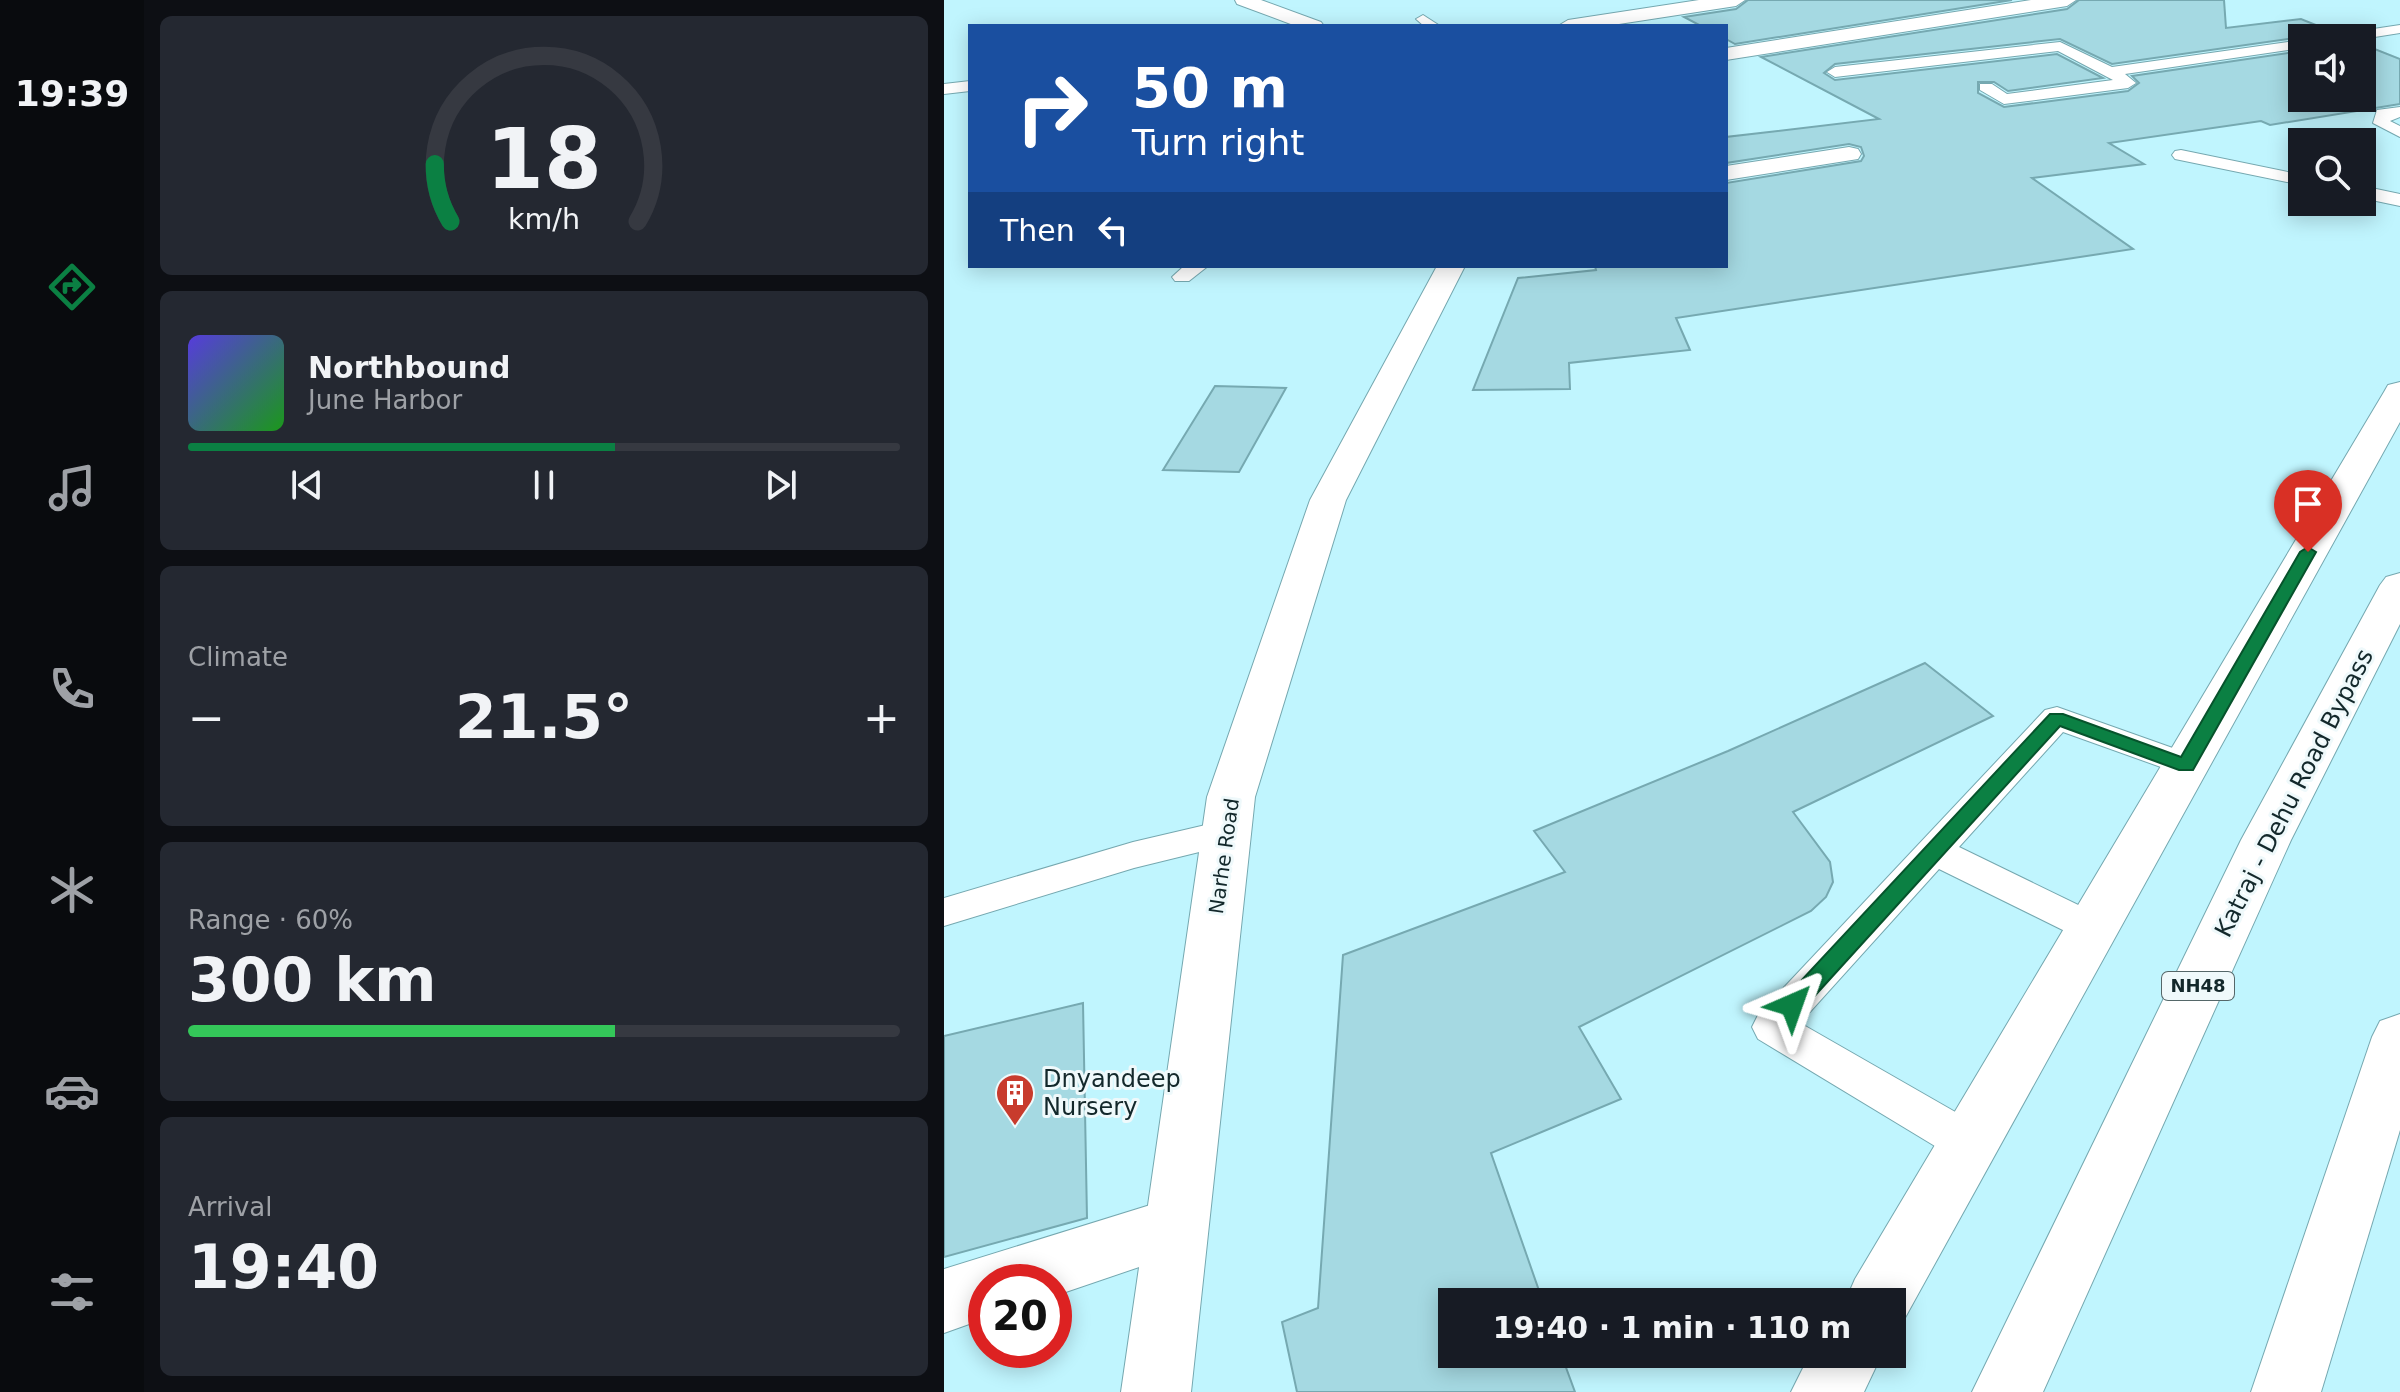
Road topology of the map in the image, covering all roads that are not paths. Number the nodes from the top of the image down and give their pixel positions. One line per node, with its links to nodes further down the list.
1 (1736, 0): 4 (main road)
2 (2067, 0): 10 (main road)
3 (1257, 1): 5 (main road)
4 (1685, 4): 6 (main road)
5 (1309, 24)
6 (1579, 24)
7 (2400, 29): 8 (lane)
8 (2376, 33)
9 (2288, 46): 12 (lane)
10 (1728, 54)
11 (1835, 72): 12 (lane)
12 (2110, 72): 14 (lane)
13 (968, 86): 15 (lane)
14 (1986, 87)
15 (944, 89)
16 (968, 103): 17 (lane)
17 (944, 106)
18 (2400, 112): 19 (lane)
19 (2400, 132)
20 (1849, 154): 22 (main road)
21 (2181, 155): 23 (lane)
22 (1728, 173)
23 (2288, 177)
24 (2376, 195): 25 (lane)
25 (2400, 200)
26 (1450, 268): 30 (main road, Narhe Road)
27 (2400, 392): 29 (main road)
28 (2400, 585): 44 (main road, Katraj - Dehu Road Bypass / NH48)
29 (2186, 765): 31 (lane); 33 (main road)
30 (1227, 833): 32 (lane); 36 (main road, Narhe Road)
31 (1935, 851): 33 (lane); 35 (lane)
32 (944, 912)
33 (2092, 928): 35 (main road)
34 (2400, 1037): 45 (main road)
35 (1969, 1143): 38 (main road)
36 (1176, 1226): 37 (main road); 42 (main road, Narhe Road)
37 (1059, 1264)
38 (1886, 1288)
39 (968, 1293): 40 (main road)
40 (944, 1301)
41 (1840, 1368): 43 (main road)
42 (1156, 1392)
43 (1826, 1392)
44 (2007, 1392)
45 (2286, 1392)

